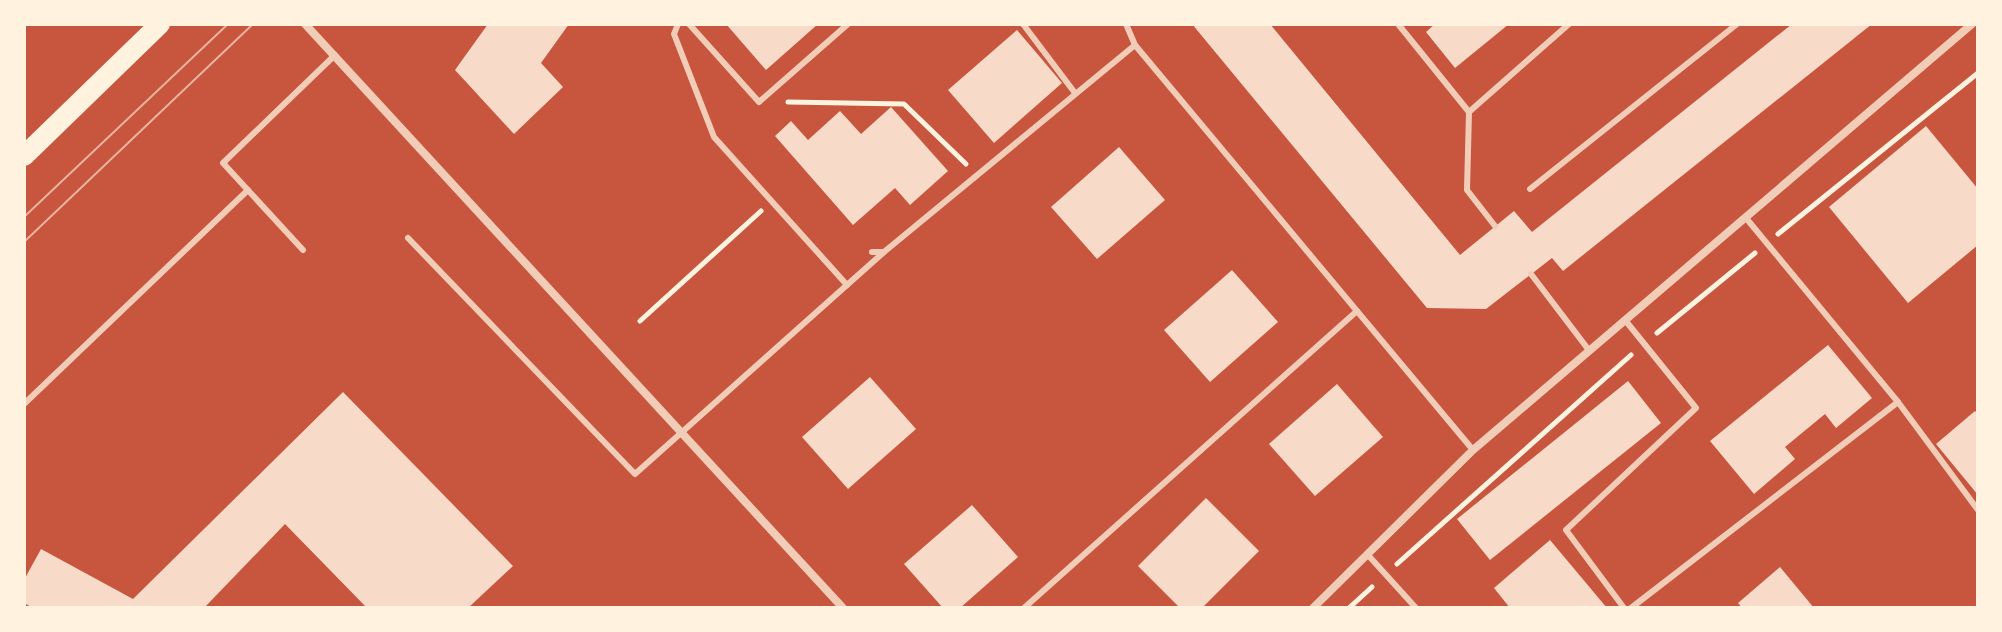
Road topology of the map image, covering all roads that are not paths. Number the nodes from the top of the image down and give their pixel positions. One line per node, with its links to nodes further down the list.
1 (160, 24): 16 (main road)
2 (305, 24): 13 (street)
3 (678, 24): 26 (lane)
4 (689, 24): 5 (lane)
5 (848, 24)
6 (1023, 24): 14 (lane)
7 (1126, 24): 12 (lane)
8 (1398, 24): 15 (lane)
9 (1569, 24): 15 (lane)
10 (1737, 24): 17 (lane)
11 (1972, 24): 19 (street)
12 (1135, 45): 14 (lane); 27 (lane)
13 (335, 55): 18 (lane); 32 (street)
14 (1075, 93): 24 (lane)
15 (1469, 112): 20 (lane)
16 (24, 156)
17 (1530, 189)
18 (248, 190): 22 (lane); 31 (lane)
19 (1746, 218): 28 (street); 30 (lane)
20 (1495, 226)
21 (408, 238): 32 (lane)
22 (303, 250)
23 (872, 252): 24 (lane)
24 (884, 252): 26 (lane)
25 (1531, 274): 29 (lane)
26 (847, 285): 32 (lane)
27 (1357, 311): 33 (lane); 37 (lane)
28 (1624, 319): 29 (street); 40 (lane)
29 (1588, 349): 33 (street)
30 (1898, 402): 34 (lane); 41 (lane)
31 (24, 404)
32 (681, 431): 36 (street)
33 (1473, 450): 35 (street)
34 (1978, 510)
35 (1368, 555): 38 (street); 39 (lane)
36 (843, 608)
37 (1024, 608)
38 (1313, 608)
39 (1416, 608)
40 (1624, 608)
41 (1631, 608)

